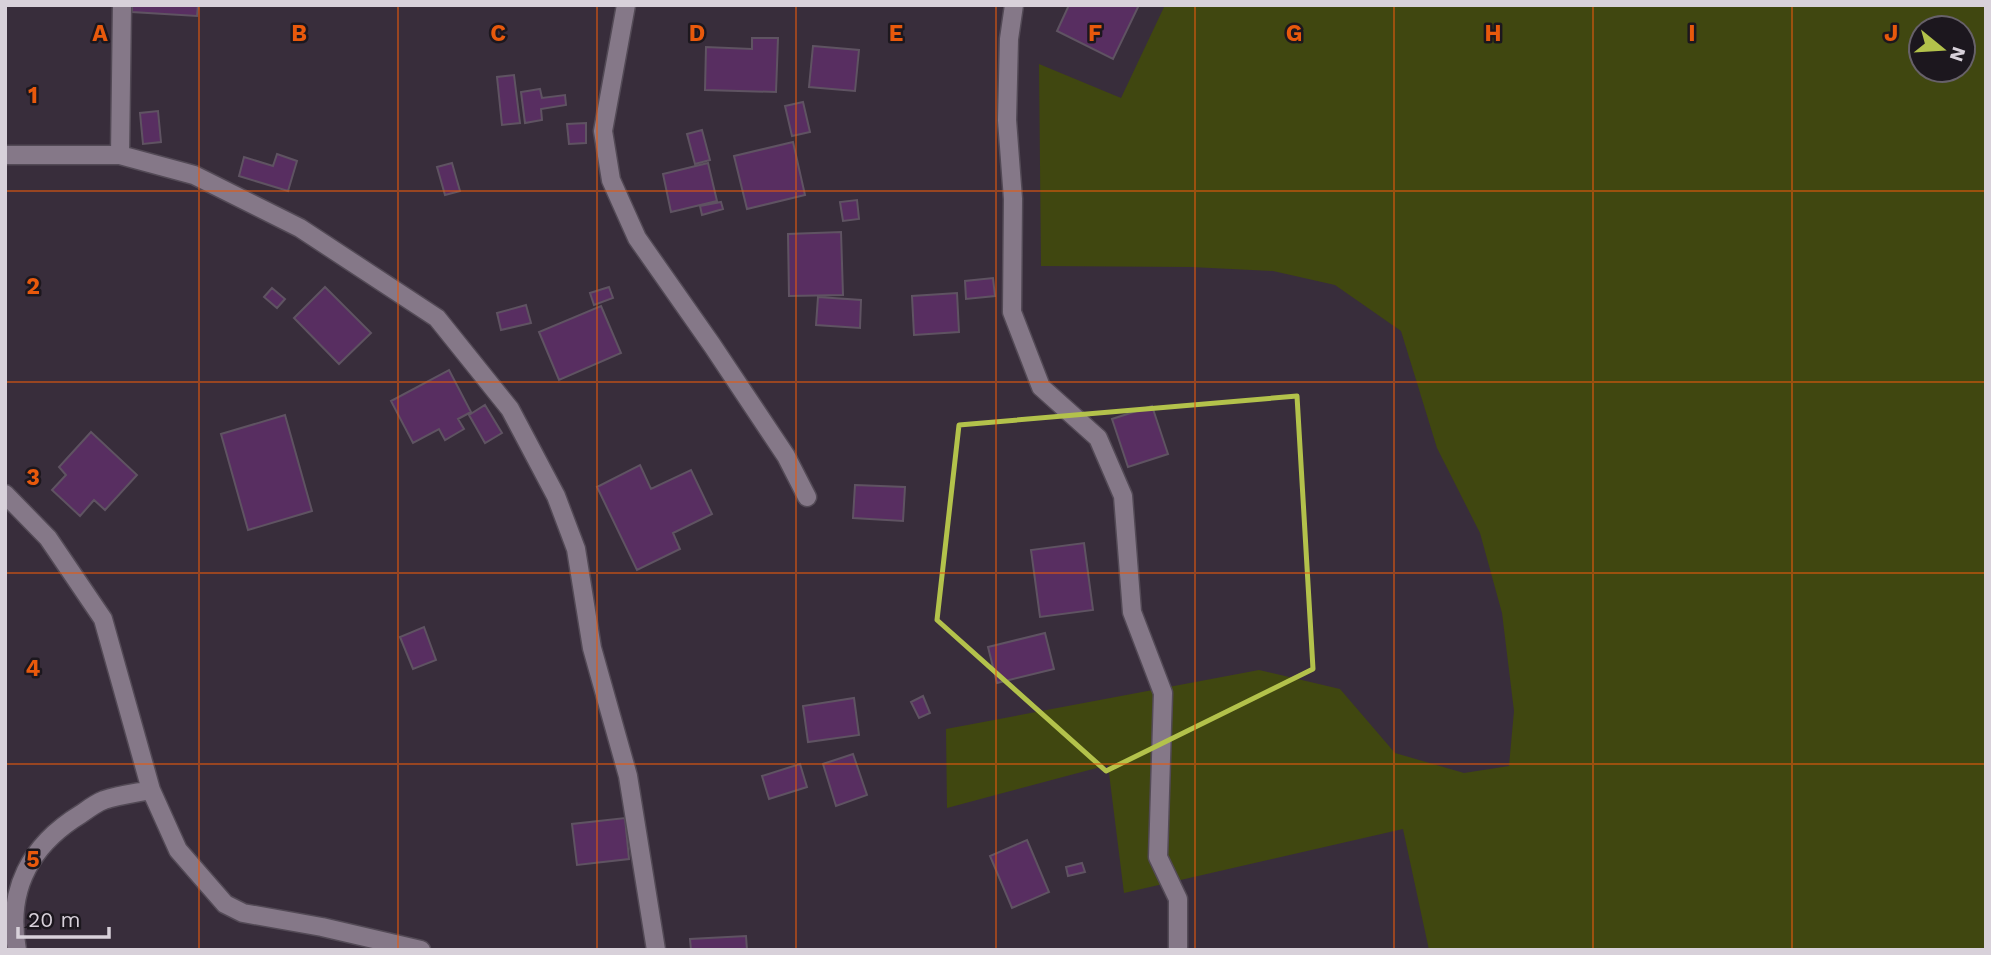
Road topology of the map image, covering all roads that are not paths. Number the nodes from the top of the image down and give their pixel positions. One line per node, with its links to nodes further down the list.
1 (122, 5): 5 (street)
2 (626, 5): 7 (street)
3 (1014, 5): 13 (street)
4 (5, 155): 5 (street)
5 (120, 155): 12 (street)
6 (5, 494): 8 (street)
7 (807, 496)
8 (151, 790): 9 (street); 11 (street)
9 (12, 889): 10 (street)
10 (17, 950)
11 (421, 950)
12 (656, 950)
13 (1178, 950)

